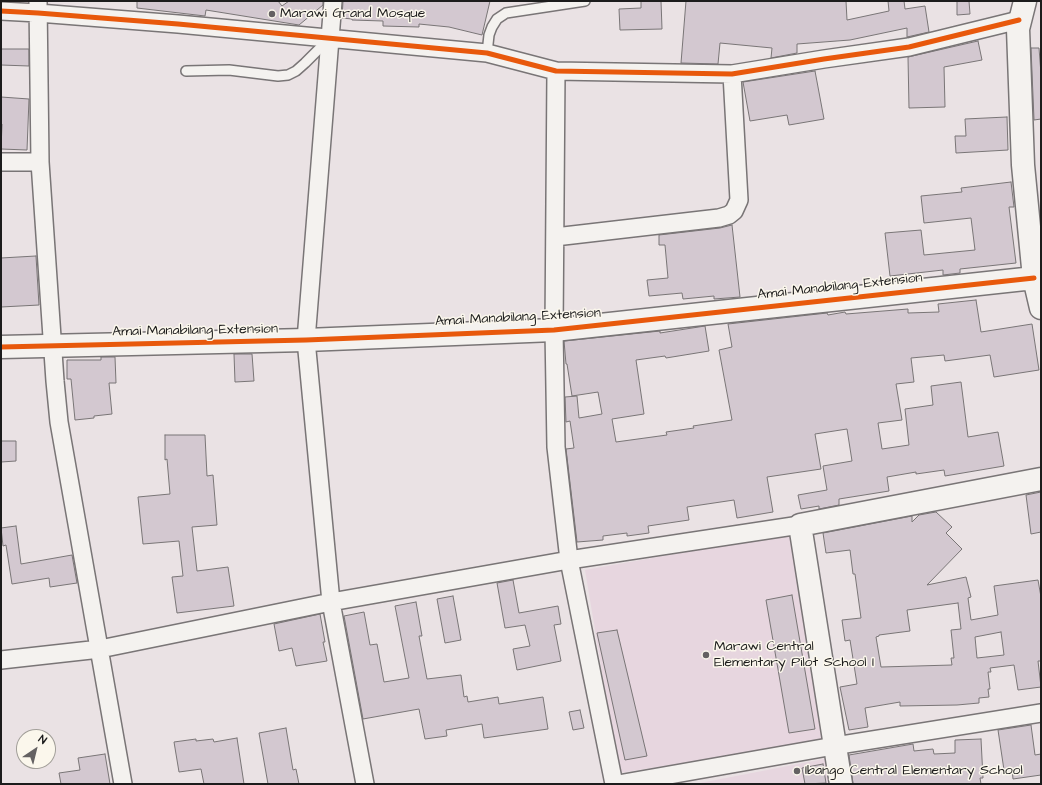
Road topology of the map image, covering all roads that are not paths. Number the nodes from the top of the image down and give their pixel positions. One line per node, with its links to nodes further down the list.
1 (333, 1): 6 (street)
2 (585, 1): 7 (lane)
3 (38, 7): 5 (street); 6 (street); 12 (street)
4 (1022, 10): 10 (street); 14 (street)
5 (1, 11)
6 (330, 39): 7 (street); 8 (lane); 17 (street)
7 (487, 53): 9 (street)
8 (186, 71)
9 (556, 71): 10 (street); 13 (street)
10 (732, 74): 13 (street)
11 (1, 162): 12 (street)
12 (40, 162): 19 (street)
13 (555, 237): 16 (street)
14 (1034, 278): 15 (street); 16 (street, Amai Manabilang Extension)
15 (1041, 308)
16 (554, 330): 17 (street, Amai Manabilang Extension); 22 (street)
17 (306, 340): 19 (street, Amai Manabilang Extension); 23 (street)
18 (1, 347): 19 (street, Amai Manabilang Extension)
19 (53, 347): 24 (street)
20 (1041, 479): 21 (street)
21 (800, 524): 22 (street); 27 (street)
22 (569, 560): 23 (street); 30 (street)
23 (331, 602): 24 (street); 29 (street)
24 (100, 649): 25 (street); 28 (street)
25 (1, 660)
26 (1041, 713): 27 (street)
27 (834, 746): 31 (street); 32 (street)
28 (123, 784)
29 (365, 784)
30 (614, 784)
31 (618, 784)
32 (841, 784)

